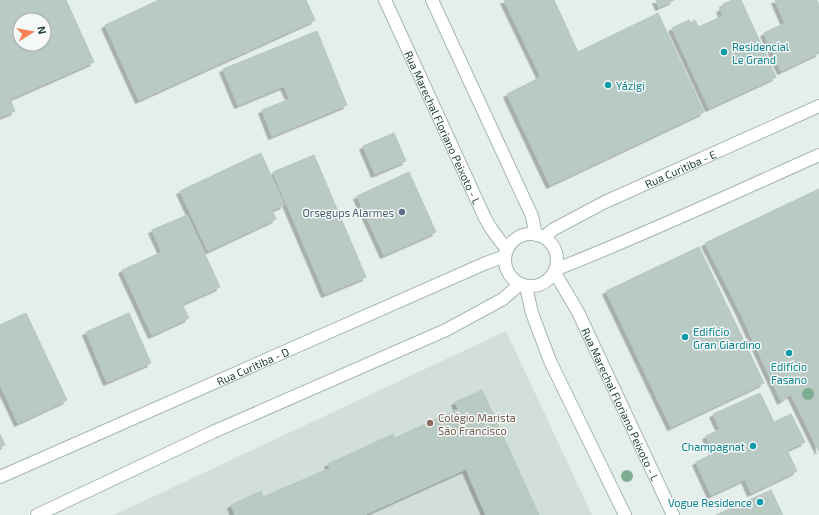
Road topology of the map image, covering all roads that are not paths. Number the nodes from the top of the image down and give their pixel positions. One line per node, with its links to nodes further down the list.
1 (385, 0): 6 (street, Rua Marechal Floriano Peixoto - L)
2 (432, 0): 5 (street)
3 (819, 106): 5 (street, Rua Curitiba - E)
4 (819, 155): 7 (street)
5 (540, 236): 6 (street); 7 (street)
6 (506, 253): 8 (street); 9 (street, Rua Curitiba - D)
7 (556, 271): 8 (street); 12 (street, Rua Marechal Floriano Peixoto - L)
8 (523, 286): 10 (street); 11 (street)
9 (0, 477)
10 (37, 515)
11 (625, 515)
12 (672, 515)

